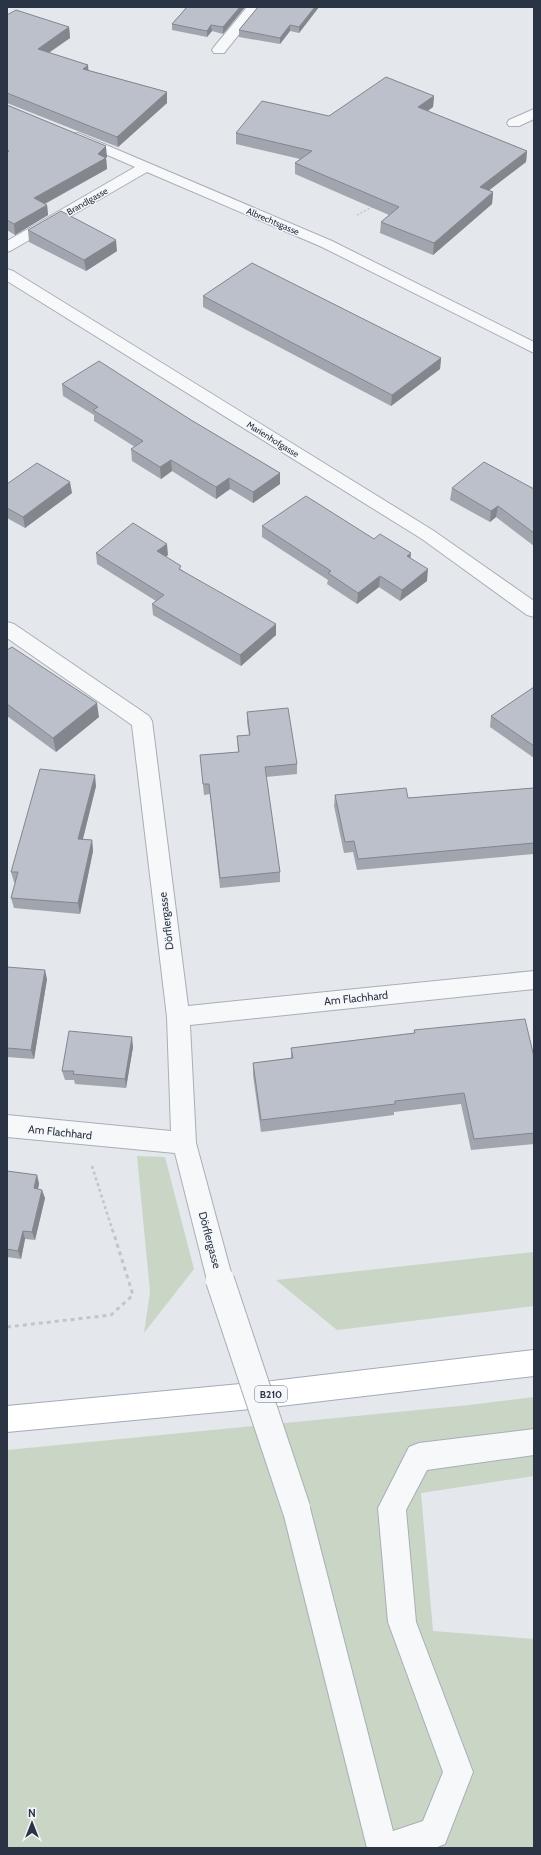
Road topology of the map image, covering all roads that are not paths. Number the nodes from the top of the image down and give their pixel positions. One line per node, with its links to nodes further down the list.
1 (254, 7): 2 (street)
2 (219, 50)
3 (534, 113): 4 (street)
4 (514, 123)
5 (66, 132): 6 (street, Albrechtsgasse)
6 (147, 166): 7 (street, Brandlgasse); 9 (street, Albrechtsgasse)
7 (7, 247)
8 (7, 274): 10 (street, Marienhofgasse)
9 (534, 348)
10 (534, 610)
11 (7, 629): 13 (street, Dörflergasse)
12 (534, 980): 13 (street, Am Flachhard)
13 (178, 1017): 15 (street, Dörflergasse)
14 (7, 1126): 15 (street, Am Flachhard)
15 (184, 1144): 19 (street, Dörflergasse, bridge)
16 (534, 1363): 17 (main road, B210)
17 (7, 1419)
18 (534, 1442): 20 (street)
19 (382, 1848)
20 (387, 1848)

